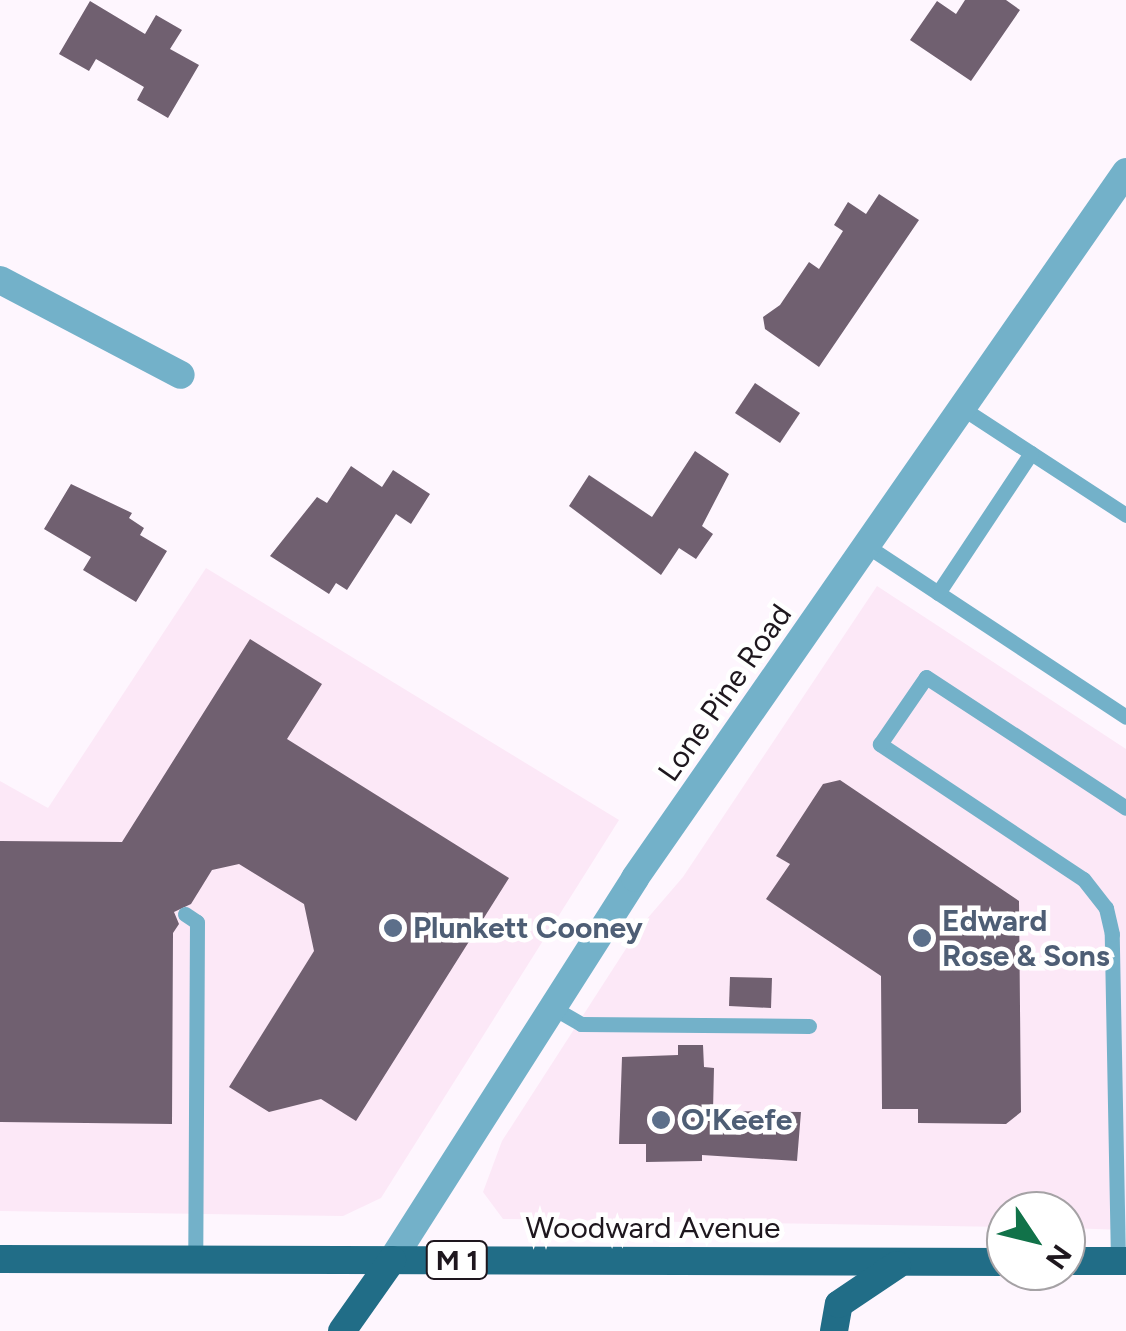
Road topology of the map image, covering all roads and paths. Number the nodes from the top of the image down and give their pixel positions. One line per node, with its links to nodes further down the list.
1 (1126, 172): 4 (street, Lone Pine Road)
2 (0, 280): 3 (street)
3 (181, 376)
4 (962, 408): 5 (lane); 7 (street, Lone Pine Road)
5 (1030, 454): 6 (lane); 8 (lane)
6 (1126, 515)
7 (867, 546): 8 (lane); 12 (street, Lone Pine Road)
8 (938, 593): 9 (lane)
9 (1126, 717)
10 (1126, 808): 14 (lane)
11 (185, 914): 16 (lane)
12 (550, 1006): 13 (lane); 17 (street, Lone Pine Road)
13 (808, 1026)
14 (1122, 1108): 20 (lane)
15 (0, 1260): 16 (main road, Woodward Avenue / M 1)
16 (195, 1260): 17 (main road, Woodward Avenue / M 1)
17 (392, 1260): 18 (main road, Woodward Avenue / M 1); 22 (main road)
18 (913, 1261): 21 (main road, Woodward Avenue / M 1); 23 (main road)
19 (1086, 1261): 20 (main road)
20 (1122, 1261)
21 (986, 1262)
22 (342, 1331)
23 (834, 1331)

